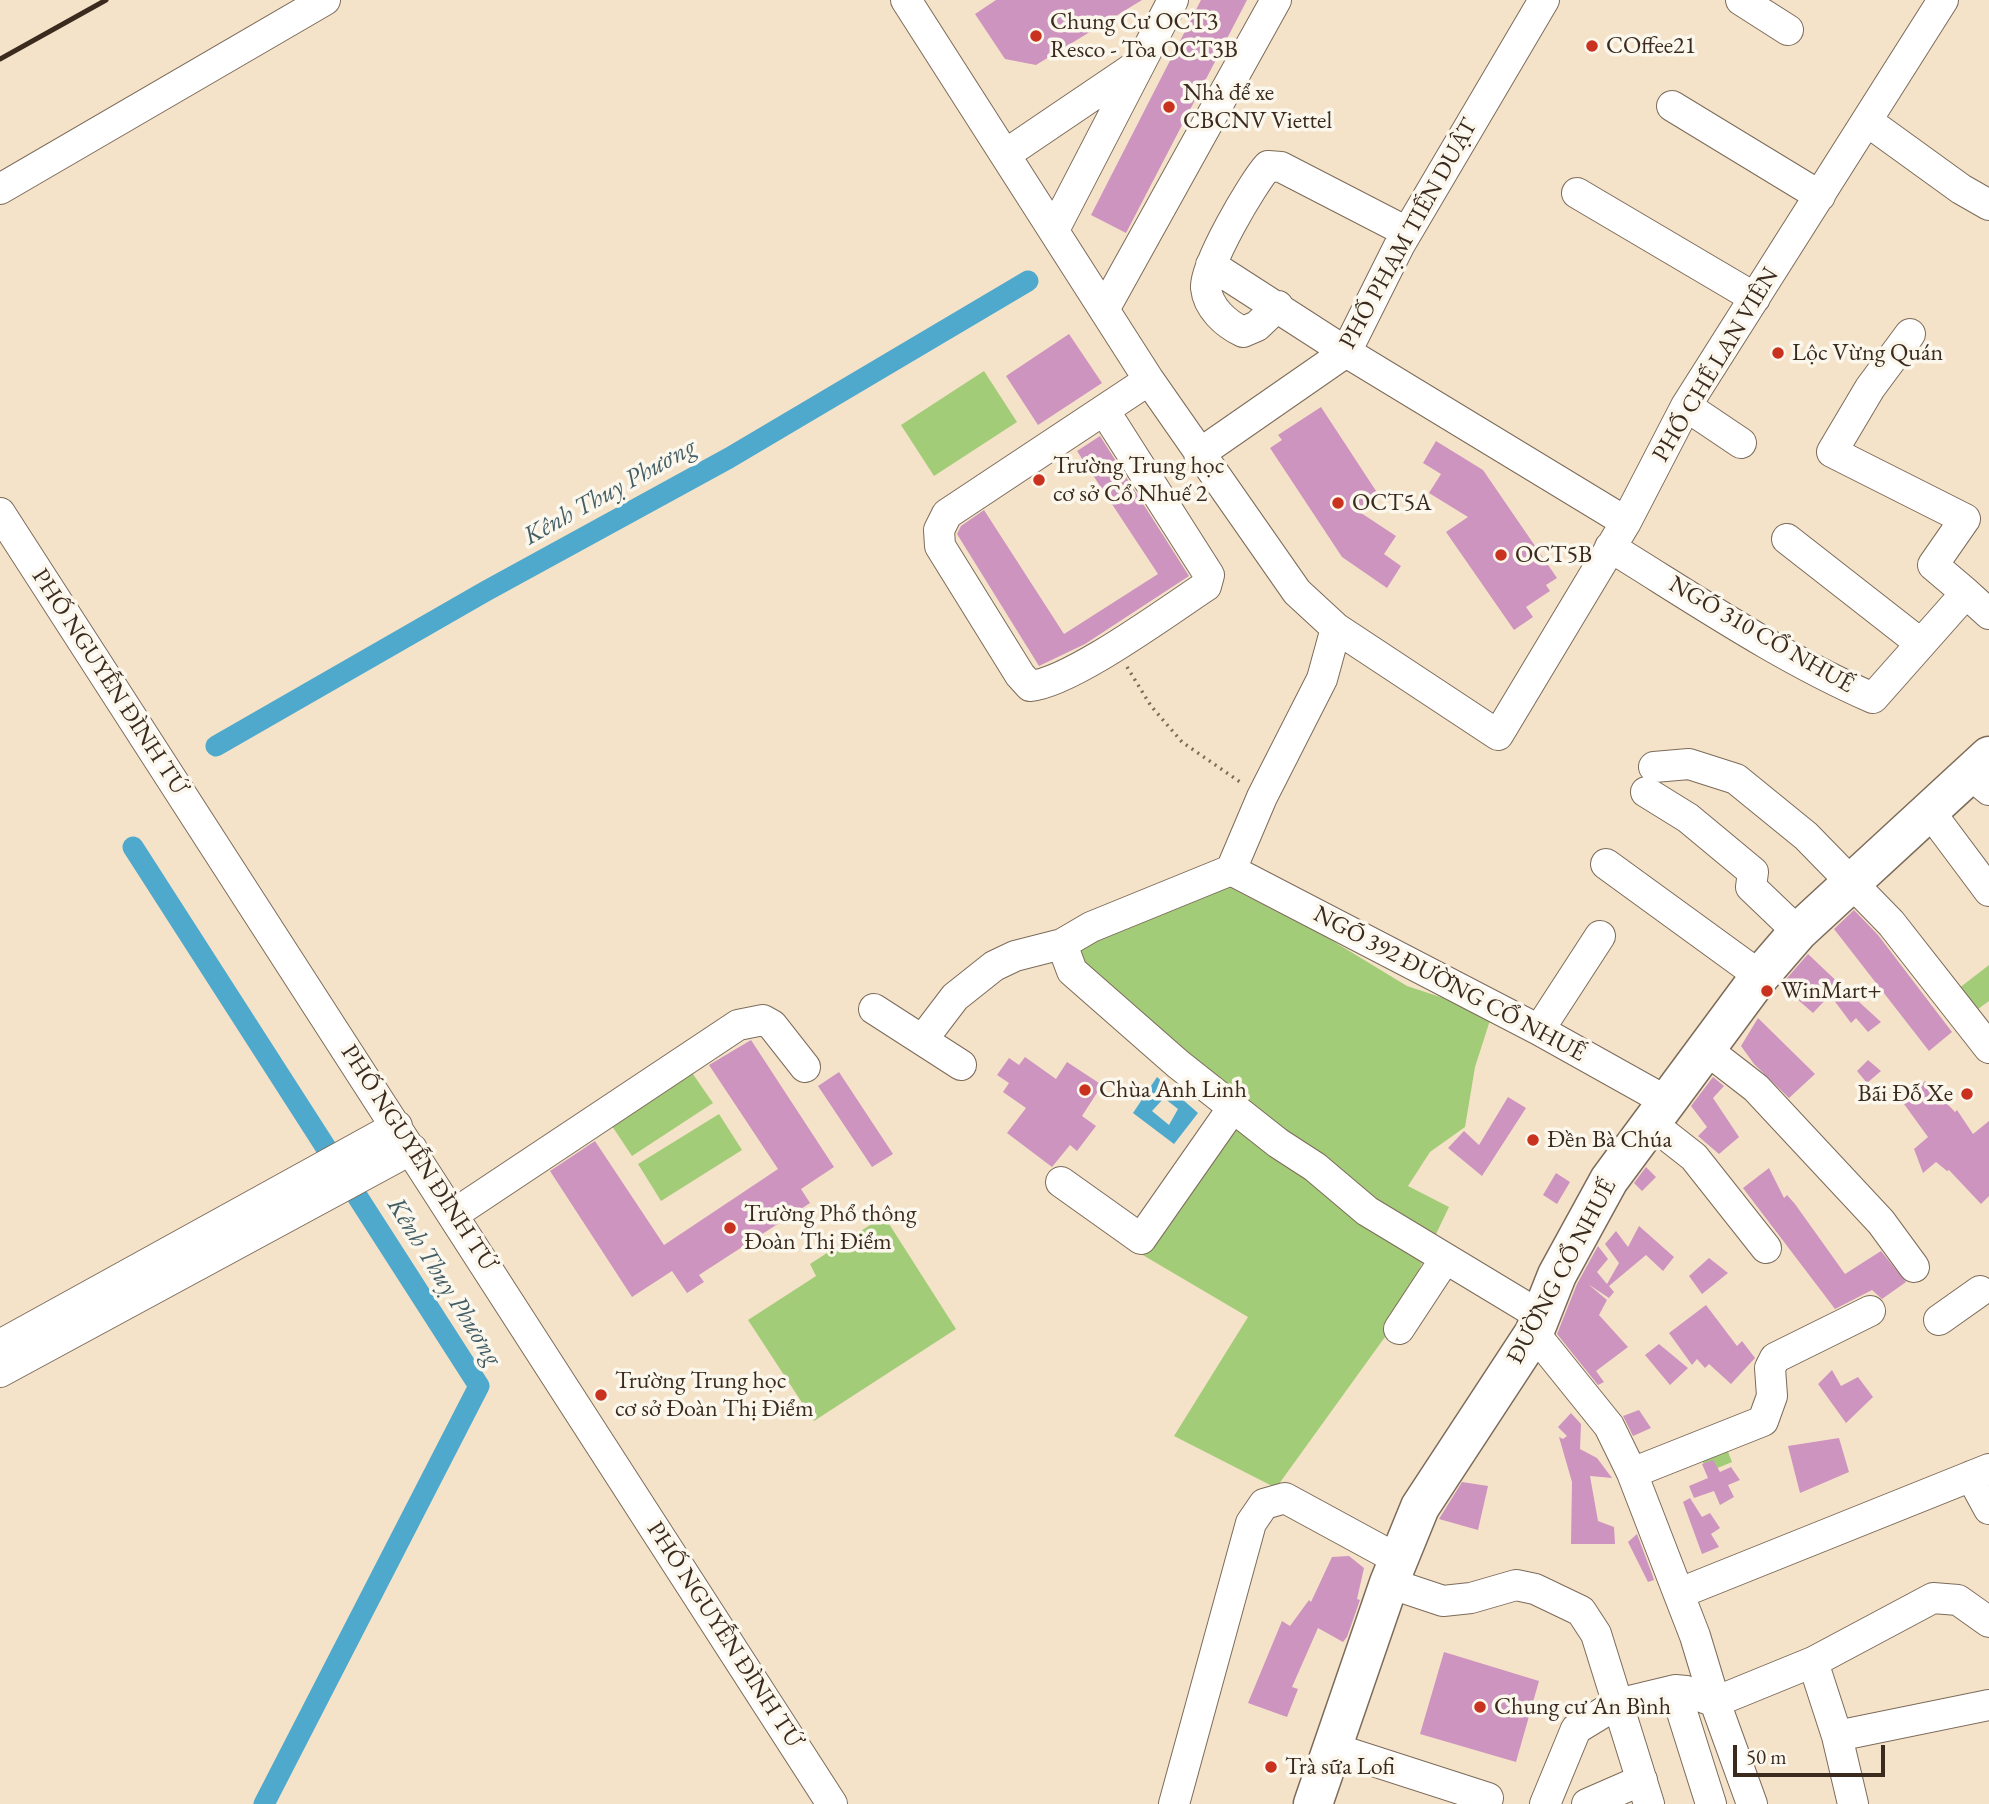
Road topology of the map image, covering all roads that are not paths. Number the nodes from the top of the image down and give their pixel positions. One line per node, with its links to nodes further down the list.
1 (326, 0): 13 (street)
2 (906, 0): 12 (street)
3 (1173, 0): 9 (street)
4 (1276, 0): 22 (street)
5 (1544, 0): 18 (street, PHỐ PHẠM TIẾN DUẬT)
6 (1741, 0): 8 (street)
7 (1943, 0): 11 (street, PHỐ CHẾ LAN VIÊN)
8 (1788, 30)
9 (1140, 62): 12 (street); 17 (street)
10 (1672, 106): 15 (street)
11 (1867, 121): 15 (street, PHỐ CHẾ LAN VIÊN); 16 (street)
12 (1006, 154): 17 (street)
13 (0, 189)
14 (1577, 193): 20 (street)
15 (1820, 196): 20 (street, PHỐ CHẾ LAN VIÊN)
16 (1989, 205)
17 (1054, 230): 22 (street)
18 (1407, 232): 19 (street); 24 (street, PHỐ PHẠM TIẾN DUẬT)
19 (1211, 265): 21 (street); 21 (street)
20 (1755, 299): 26 (street, PHỐ CHẾ LAN VIÊN)
21 (1278, 306): 24 (street)
22 (1105, 308): 25 (street)
23 (1910, 334): 34 (street)
24 (1346, 352): 29 (street, PHỐ PHẠM TIẾN DUẬT); 31 (street)
25 (1149, 380): 27 (street); 29 (street)
26 (1686, 407): 28 (street); 31 (street, PHỐ CHẾ LAN VIÊN)
27 (1104, 410): 27 (street)
28 (1741, 443)
29 (1199, 454): 36 (street)
30 (0, 513): 57 (street, PHỐ NGUYỄN ĐÌNH TỨ)
31 (1626, 522): 33 (street, PHỐ CHẾ LAN VIÊN)
32 (1787, 539): 37 (street)
33 (1611, 547): 36 (street, PHỐ CHẾ LAN VIÊN); 37 (street, NGÕ 310 CỔ NHUẾ)
34 (1965, 593): 35 (street); 37 (street, NGÕ 310 CỔ NHUẾ)
35 (1989, 614)
36 (1336, 628): 41 (street)
37 (1920, 643)
38 (1983, 774): 39 (main road, ĐƯỜNG CỔ NHUẾ)
39 (1930, 812): 42 (main road, ĐƯỜNG CỔ NHUẾ); 43 (street)
40 (1606, 864): 47 (street)
41 (1230, 870): 46 (street); 49 (street, NGÕ 392 ĐƯỜNG CỔ NHUẾ)
42 (1852, 885): 44 (main road, ĐƯỜNG CỔ NHUẾ); 44 (street); 51 (street)
43 (1989, 891)
44 (1798, 932): 47 (main road, ĐƯỜNG CỔ NHUẾ)
45 (1600, 936): 49 (street)
46 (1062, 944): 50 (street); 55 (street)
47 (1760, 976): 52 (main road, ĐƯỜNG CỔ NHUẾ)
48 (874, 1009): 50 (street)
49 (1539, 1030): 56 (street, NGÕ 392 ĐƯỜNG CỔ NHUẾ)
50 (923, 1039): 53 (street)
51 (1989, 1048)
52 (1707, 1050): 56 (main road, ĐƯỜNG CỔ NHUẾ); 63 (street)
53 (961, 1065)
54 (805, 1067): 60 (street)
55 (1234, 1106): 58 (street); 62 (street)
56 (1659, 1112): 61 (street, NGÕ 392 ĐƯỜNG CỔ NHUẾ); 67 (main road, ĐƯỜNG CỔ NHUẾ)
57 (405, 1137): 59 (street); 60 (street, PHỐ NGUYỄN ĐÌNH TỨ)
58 (1061, 1182)
59 (316, 1186): 69 (street); 70 (street)
60 (454, 1214): 86 (street, PHỐ NGUYỄN ĐÌNH TỨ)
61 (1766, 1248)
62 (1445, 1259): 67 (street); 68 (street)
63 (1914, 1267)
64 (1986, 1290): 66 (street)
65 (1870, 1311): 72 (street)
66 (1939, 1320)
67 (1537, 1324): 72 (street); 74 (main road, ĐƯỜNG CỔ NHUẾ)
68 (1399, 1329)
69 (0, 1345)
70 (0, 1372)
71 (1980, 1472): 73 (street); 75 (street)
72 (1632, 1473): 75 (street)
73 (1989, 1509)
74 (1394, 1572): 80 (street); 83 (main road, ĐƯỜNG CỔ NHUẾ); 87 (street)
75 (1679, 1593): 79 (street)
76 (1989, 1620): 77 (street)
77 (1813, 1662): 79 (street); 82 (street)
78 (1675, 1690): 79 (street); 80 (street); 91 (street)
79 (1715, 1702): 92 (street)
80 (1617, 1704): 84 (street); 89 (street)
81 (1989, 1705): 82 (street)
82 (1837, 1736): 93 (street)
83 (1333, 1748): 85 (street); 88 (main road, ĐƯỜNG CỔ NHUẾ)
84 (1646, 1792): 90 (street)
85 (1484, 1799)
86 (832, 1804)
87 (1174, 1804)
88 (1313, 1804)
89 (1545, 1804)
90 (1587, 1804)
91 (1711, 1804)
92 (1752, 1804)
93 (1853, 1804)

